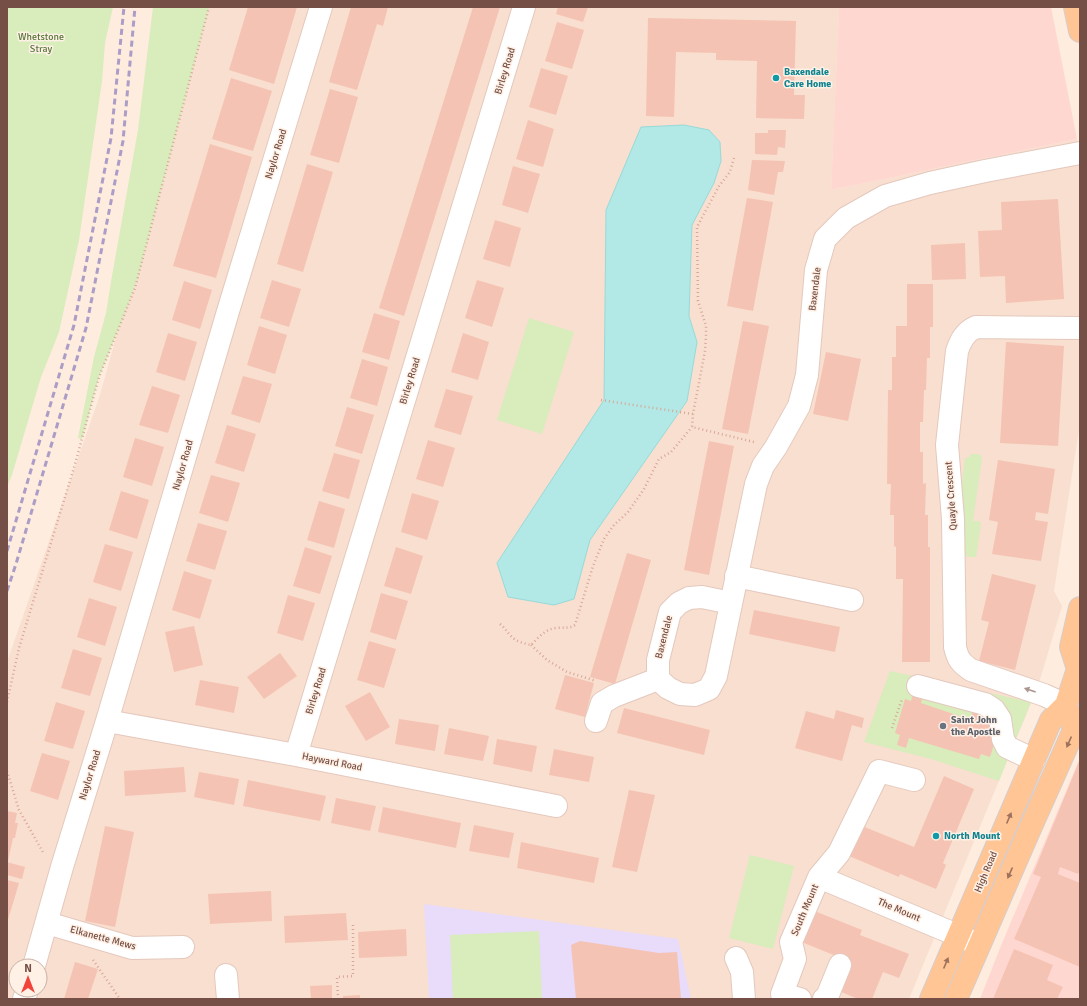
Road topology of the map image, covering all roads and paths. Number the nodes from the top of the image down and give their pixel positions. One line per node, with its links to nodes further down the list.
1 (209, 7): 23 (path)
2 (321, 7): 25 (street, Naylor Road)
3 (524, 7): 28 (street, Birley Road)
4 (1075, 7): 5 (main road)
5 (1080, 32)
6 (1080, 153): 12 (street, Baxendale)
7 (734, 158): 10 (path)
8 (1080, 328): 24 (street, Quayle Crescent, one-way to 8)
9 (601, 400): 10 (path)
10 (693, 414): 11 (path)
11 (692, 427): 12 (path); 18 (path)
12 (776, 447): 13 (street, Baxendale)
13 (736, 576): 14 (street); 15 (street, Baxendale)
14 (852, 600)
15 (731, 603): 20 (street, Baxendale); 20 (street, Baxendale)
16 (1080, 608): 19 (main road, High Road)
17 (500, 624): 18 (path)
18 (531, 645): 21 (path)
19 (1079, 669): 24 (main road, High Road)
20 (658, 679): 26 (street)
21 (599, 682)
22 (918, 686): 27 (path); 29 (street)
23 (7, 702)
24 (1073, 707): 29 (main road, High Road); 39 (main road, one-way to 39)
25 (107, 721): 28 (street, Hayward Road); 33 (street, Naylor Road)
26 (596, 721)
27 (892, 728)
28 (296, 755): 32 (street, Hayward Road)
29 (1034, 760): 38 (main road, High Road, one-way to 29)
30 (7, 771): 33 (path)
31 (914, 780): 34 (street)
32 (556, 806)
33 (62, 867): 35 (street, Naylor Road)
34 (819, 877): 38 (street, The Mount); 49 (street, South Mount)
35 (47, 923): 37 (street, Elkanette Mews); 41 (street, Naylor Road)
36 (353, 923): 47 (path)
37 (74, 931): 40 (street, Elkanette Mews); 45 (path)
38 (958, 935): 39 (street, The Mount); 51 (main road, High Road, one-way to 38)
39 (979, 944): 52 (main road)
40 (183, 947)
41 (36, 958)
42 (736, 958): 48 (street)
43 (840, 964): 50 (street)
44 (226, 975): 46 (street)
45 (120, 999)
46 (228, 999)
47 (338, 999)
48 (744, 999)
49 (800, 999)
50 (824, 999)
51 (931, 999)
52 (956, 999)

